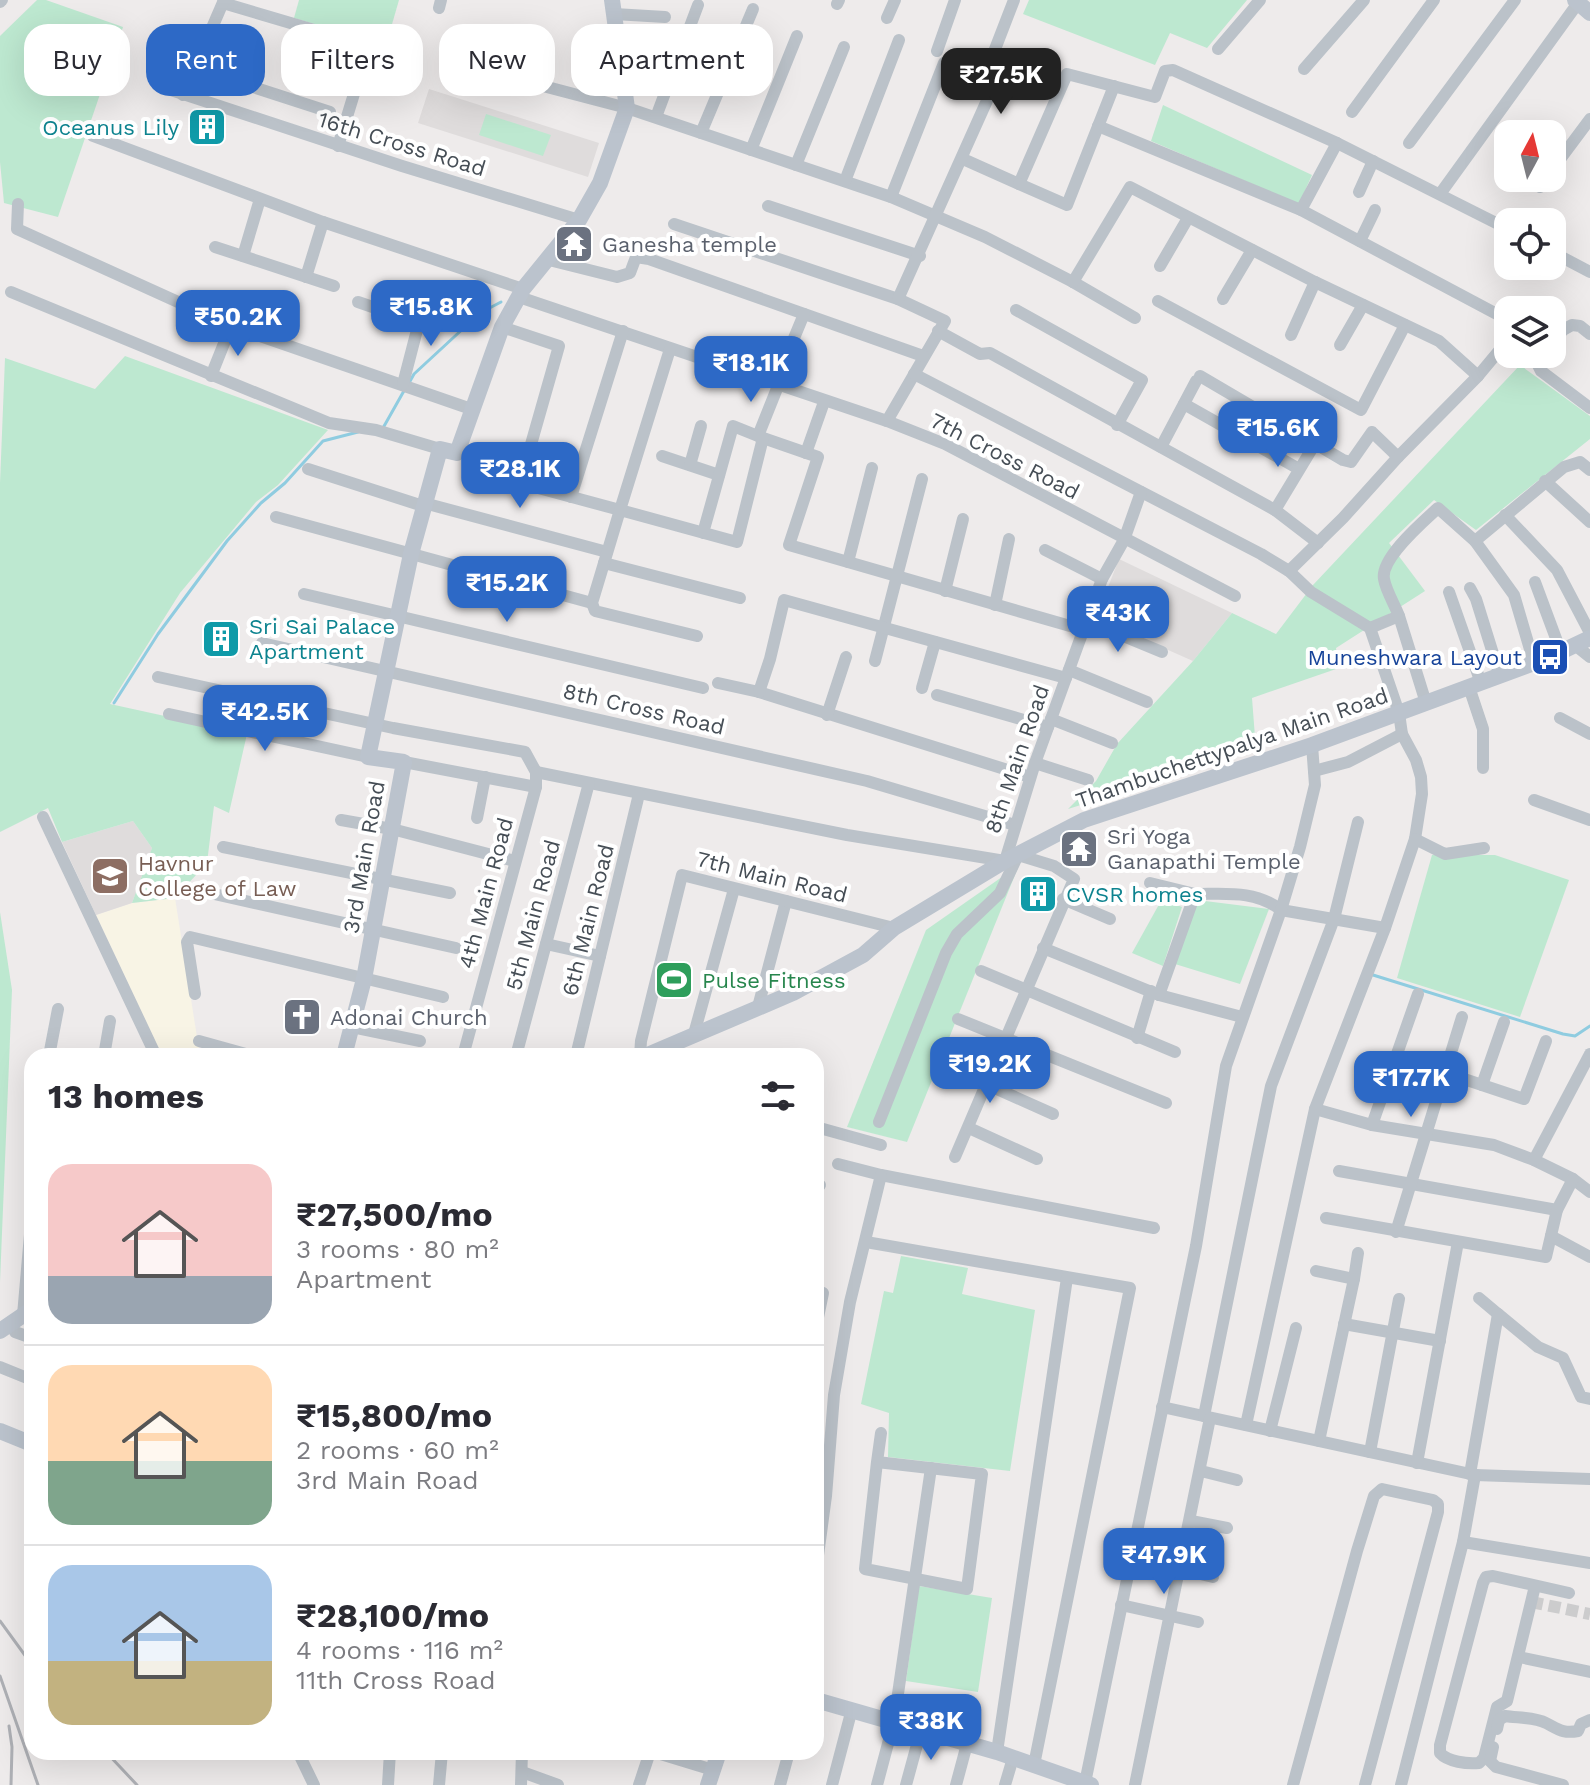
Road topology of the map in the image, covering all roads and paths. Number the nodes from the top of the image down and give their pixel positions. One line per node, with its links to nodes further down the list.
1 (895, 0): 14 (street)
2 (955, 0): 46 (street)
3 (1014, 0): 39 (street)
4 (1260, 0): 19 (street)
5 (1364, 0): 20 (street)
6 (1434, 0): 27 (street)
7 (1515, 0): 35 (street)
8 (224, 1): 15 (street); 36 (street)
9 (611, 4): 13 (street); 25 (main road)
10 (698, 5): 28 (street)
11 (1581, 5): 45 (street)
12 (753, 9): 32 (street)
13 (665, 17)
14 (887, 18)
15 (214, 24)
16 (797, 36): 37 (street)
17 (899, 40): 42 (street)
18 (844, 47): 41 (street)
19 (1218, 49)
20 (1304, 69)
21 (1114, 86): 31 (street); 34 (street); 43 (street)
22 (555, 89): 25 (street)
23 (266, 93): 26 (street); 30 (street)
24 (186, 96): 30 (street, 16th Cross Road)
25 (627, 108): 28 (street); 54 (main road)
26 (330, 112)
27 (1352, 112)
28 (656, 117): 32 (street)
29 (1590, 119): 38 (street)
30 (257, 120): 36 (street, 16th Cross Road)
31 (1098, 126): 43 (street); 50 (street)
32 (701, 133): 37 (street)
33 (93, 136): 47 (street, 7th Cross Road)
34 (1337, 143): 40 (street); 50 (street)
35 (1409, 143)
36 (338, 146): 54 (street, 16th Cross Road)
37 (751, 150): 41 (street)
38 (1566, 151)
39 (963, 159): 43 (street); 52 (street)
40 (1373, 161): 44 (street); 45 (street)
41 (796, 165): 42 (street)
42 (845, 181): 46 (street)
43 (1019, 184)
44 (1359, 192)
45 (1440, 194): 56 (street)
46 (891, 197): 52 (street)
47 (260, 199): 55 (street, 7th Cross Road); 61 (street)
48 (18, 204): 85 (street)
49 (768, 206): 62 (street)
50 (1301, 210): 58 (street)
51 (1375, 210): 58 (street)
52 (937, 216): 62 (street); 68 (street)
53 (1188, 218): 60 (street); 65 (street); 68 (street)
54 (579, 220): 64 (main road)
55 (323, 222): 67 (street); 72 (street, 7th Cross Road)
56 (1494, 222)
57 (674, 224): 73 (street)
58 (1360, 241): 80 (street)
59 (215, 247): 61 (street)
60 (1252, 250): 69 (street); 74 (street)
61 (243, 256): 67 (street)
62 (920, 256): 73 (street)
63 (1566, 259): 66 (street)
64 (549, 260): 72 (main road); 81 (street)
65 (1160, 266)
66 (1590, 272)
67 (306, 277): 70 (street)
68 (1073, 282): 82 (street)
69 (1315, 282): 78 (street); 91 (street)
70 (334, 286)
71 (11, 292): 98 (street)
72 (521, 293): 86 (main road); 88 (street, 7th Cross Road)
73 (898, 299): 89 (street)
74 (1223, 299)
75 (1158, 301): 84 (street)
76 (358, 302): 83 (street)
77 (424, 303): 83 (street)
78 (1363, 305): 84 (street); 92 (street)
79 (1016, 310): 107 (street)
80 (1494, 313)
81 (804, 314): 94 (street); 100 (street)
82 (1135, 318)
83 (419, 323): 101 (street)
84 (1405, 325): 99 (street)
85 (231, 326): 98 (street); 101 (street)
86 (502, 327): 105 (main road); 125 (street)
87 (1566, 328): 90 (street)
88 (623, 331): 93 (street, 7th Cross Road); 125 (street)
89 (938, 331): 94 (street); 107 (street)
90 (1590, 334)
91 (1291, 335)
92 (1340, 345)
93 (670, 349): 100 (street, 7th Cross Road); 127 (street)
94 (923, 356): 97 (street)
95 (1494, 357): 99 (street)
96 (1540, 368): 102 (street)
97 (914, 374): 106 (street); 124 (street)
98 (211, 376): 112 (street)
99 (1478, 376): 115 (street)
100 (777, 385): 103 (street, 7th Cross Road); 109 (street)
101 (408, 386): 105 (street)
102 (1587, 401)
103 (824, 402): 106 (street, 7th Cross Road); 113 (street)
104 (1184, 404): 110 (street); 115 (street); 119 (street)
105 (474, 410): 112 (main road)
106 (887, 421): 135 (street, 7th Cross Road)
107 (1117, 425): 110 (street)
108 (701, 426): 116 (street)
109 (761, 437): 113 (street); 121 (street); 133 (street)
110 (1161, 447): 128 (street)
111 (1313, 447): 119 (street)
112 (440, 449): 126 (main road, 3rd Main Road)
113 (806, 453): 141 (street)
114 (662, 456): 116 (street)
115 (1398, 457): 137 (street)
116 (690, 465): 121 (street)
117 (872, 468): 141 (street)
118 (308, 469): 126 (street)
119 (1299, 469): 128 (street)
120 (1590, 470): 123 (street)
121 (719, 475): 133 (street)
122 (922, 479): 143 (street)
123 (1545, 481): 129 (street); 132 (street)
124 (1141, 492): 135 (street, 8th Main Road); 142 (street)
125 (571, 497): 127 (street)
126 (424, 505): 139 (main road, 3rd Main Road); 140 (street)
127 (620, 510): 133 (street); 140 (street)
128 (1275, 510): 137 (street)
129 (1505, 515): 136 (street); 161 (street)
130 (276, 517): 139 (street)
131 (963, 519): 147 (street)
132 (1590, 522)
133 (703, 533)
134 (1009, 539): 153 (street)
135 (1124, 540): 144 (street, 8th Main Road); 150 (street, 7th Cross Road)
136 (1475, 541): 154 (street); 167 (street)
137 (1318, 543): 142 (street)
138 (1045, 550): 144 (street)
139 (411, 554): 152 (street); 155 (main road, 3rd Main Road)
140 (605, 558): 151 (street); 152 (street)
141 (848, 562): 143 (street)
142 (1289, 571): 158 (street)
143 (895, 576): 147 (street); 157 (street)
144 (1102, 579): 156 (street, 8th Main Road)
145 (1535, 582): 161 (street)
146 (1470, 588): 170 (street)
147 (945, 591): 153 (street)
148 (1449, 592): 173 (street)
149 (304, 594): 155 (street)
150 (1235, 596)
151 (740, 598)
152 (592, 603): 159 (street)
153 (995, 605): 156 (street)
154 (1399, 616): 158 (street); 179 (street)
155 (398, 617): 168 (main road, 3rd Main Road); 174 (street)
156 (1086, 626): 163 (street); 169 (street, 8th Main Road)
157 (884, 628): 160 (street); 166 (street); 176 (street)
158 (1370, 628): 180 (street)
159 (697, 636)
160 (935, 642): 169 (street); 175 (street)
161 (1579, 642): 165 (street); 167 (main road, Thambuchettypalya Main Road)
162 (262, 643): 168 (street, 8th Cross Road)
163 (1162, 652)
164 (846, 657): 182 (street)
165 (1590, 657)
166 (875, 661)
167 (1534, 663): 170 (main road, Thambuchettypalya Main Road)
168 (386, 671): 185 (main road, 3rd Main Road); 208 (street, 8th Cross Road)
169 (1067, 674): 178 (street); 184 (street, 8th Main Road)
170 (1500, 676): 173 (main road, Thambuchettypalya Main Road)
171 (158, 677): 185 (street)
172 (718, 683): 176 (street)
173 (1475, 685): 179 (main road, Thambuchettypalya Main Road); 193 (street)
174 (703, 688)
175 (922, 688)
176 (759, 692): 182 (street)
177 (937, 695): 184 (street)
178 (1147, 702)
179 (1426, 703): 180 (main road, Thambuchettypalya Main Road)
180 (1399, 713): 186 (street); 189 (main road, Thambuchettypalya Main Road)
181 (169, 714): 190 (street)
182 (827, 715): 197 (street)
183 (1560, 718): 187 (street)
184 (1050, 723): 188 (street); 192 (street, 8th Main Road)
185 (374, 724): 190 (main road, 3rd Main Road); 195 (street)
186 (1402, 734): 194 (street); 210 (street)
187 (1590, 734)
188 (1112, 743)
189 (1312, 745): 194 (street); 211 (main road, Thambuchettypalya Main Road)
190 (368, 757): 191 (main road, 3rd Main Road)
191 (404, 762): 196 (street); 209 (main road, 3rd Main Road)
192 (1035, 763): 197 (street, 8th Main Road); 198 (street)
193 (1483, 768)
194 (1314, 771): 225 (street)
195 (536, 772): 199 (street); 200 (street)
196 (485, 777): 200 (street); 204 (street)
197 (1030, 777): 208 (street, 8th Main Road)
198 (1088, 780)
199 (589, 783): 201 (street); 231 (street, 5th Main Road)
200 (536, 787): 215 (street, 4th Main Road)
201 (639, 794): 214 (street); 234 (street, 6th Main Road)
202 (1534, 800): 206 (street)
203 (43, 817): 258 (street)
204 (477, 818)
205 (341, 820): 209 (street)
206 (1590, 820)
207 (1358, 822): 227 (street)
208 (1015, 825): 214 (street, 8th Main Road)
209 (392, 829): 215 (street); 217 (main road, 3rd Main Road)
210 (1415, 839): 213 (street); 229 (street)
211 (1042, 842): 214 (main road, Thambuchettypalya Main Road); 216 (street)
212 (223, 847): 217 (street)
213 (1484, 848)
214 (1011, 858): 216 (street); 228 (main road, Thambuchettypalya Main Road); 276 (street, 8th Main Road)
215 (515, 861): 261 (street, 4th Main Road)
216 (1054, 866): 223 (street)
217 (384, 880): 221 (street); 230 (main road, 3rd Main Road)
218 (1150, 883): 222 (street)
219 (192, 889): 230 (street)
220 (734, 889): 224 (street, 7th Main Road); 250 (street); 264 (street, 7th Main Road)
221 (450, 893)
222 (1195, 894): 225 (street); 238 (street)
223 (1063, 899): 226 (street); 233 (street)
224 (786, 901): 228 (street, 7th Main Road); 242 (street)
225 (1281, 910): 227 (street); 244 (street)
226 (1110, 919)
227 (1334, 919): 229 (street); 317 (street)
228 (894, 928): 242 (main road, Thambuchettypalya Main Road)
229 (1385, 928): 274 (street)
230 (374, 930): 232 (street); 236 (main road, 3rd Main Road)
231 (546, 944): 234 (street); 262 (street, 5th Main Road)
232 (456, 948)
233 (1043, 948): 237 (street); 238 (street)
234 (600, 956): 263 (street, 6th Main Road)
235 (981, 971): 237 (street)
236 (364, 979): 239 (street); 241 (street); 249 (main road, 3rd Main Road)
237 (1025, 991): 251 (street); 252 (street)
238 (1155, 993): 244 (street); 252 (street)
239 (195, 994)
240 (1418, 994): 277 (street)
241 (443, 997)
242 (758, 1007): 250 (main road, Thambuchettypalya Main Road)
243 (58, 1009): 256 (street)
244 (1242, 1017): 316 (street)
245 (1462, 1017): 269 (street)
246 (958, 1019): 251 (street)
247 (110, 1021): 257 (street)
248 (1504, 1022): 272 (street)
249 (352, 1027): 254 (street); 260 (main road, 3rd Main Road)
250 (694, 1034): 265 (main road, Thambuchettypalya Main Road)
251 (1006, 1038): 271 (street); 273 (street)
252 (1137, 1038): 266 (street)
253 (199, 1041): 259 (street)
254 (420, 1041)
255 (1546, 1041): 272 (street)
256 (51, 1048)
257 (105, 1048)
258 (152, 1048)
259 (224, 1048)
260 (346, 1048)
261 (465, 1048)
262 (518, 1048)
263 (578, 1048)
264 (641, 1048)
265 (661, 1048)
266 (1175, 1052)
267 (1590, 1054): 270 (street)
268 (941, 1064): 271 (street)
269 (1446, 1073): 272 (street); 280 (street)
270 (1585, 1076): 284 (street)
271 (987, 1084): 275 (street); 278 (street)
272 (1482, 1085)
273 (1166, 1103)
274 (1315, 1109): 277 (street); 319 (street)
275 (1053, 1114)
276 (879, 1122)
277 (1372, 1125): 280 (street)
278 (969, 1128): 282 (street); 283 (street)
279 (824, 1129): 281 (street)
280 (1425, 1134): 284 (street); 290 (street)
281 (881, 1145)
282 (955, 1157)
283 (1037, 1159)
284 (1534, 1160): 289 (street)
285 (838, 1164): 287 (street)
286 (1339, 1171): 290 (street)
287 (881, 1175): 294 (street); 297 (street)
288 (1590, 1177): 289 (street)
289 (1573, 1179): 291 (street); 292 (street)
290 (1410, 1183): 292 (street); 295 (street)
291 (1590, 1192)
292 (1557, 1210): 296 (street)
293 (1326, 1218): 295 (street)
294 (1154, 1228)
295 (1396, 1232): 298 (street)
296 (1551, 1236): 298 (street); 300 (street)
297 (866, 1242): 302 (street); 334 (street)
298 (1458, 1242): 312 (street)
299 (1358, 1253): 303 (street)
300 (1590, 1257)
301 (1316, 1271): 303 (street)
302 (1067, 1278): 355 (street); 362 (street)
303 (1354, 1279): 308 (street)
304 (1479, 1298): 306 (street)
305 (1399, 1299): 310 (street)
306 (1498, 1314): 315 (street); 331 (street)
307 (24, 1319): 311 (main road)
308 (1344, 1324): 310 (street); 325 (street)
309 (1296, 1328): 322 (street)
310 (1392, 1332): 312 (street); 326 (street)
311 (5, 1333)
312 (1440, 1341): 328 (street)
313 (0, 1367): 314 (street)
314 (24, 1377)
315 (1590, 1399)
316 (1162, 1407): 317 (street); 344 (street)
317 (1207, 1417): 319 (street); 330 (street)
318 (0, 1421): 320 (main road)
319 (1246, 1425): 322 (street)
320 (24, 1430)
321 (0, 1431): 324 (main road)
322 (1270, 1431): 325 (street)
323 (881, 1433): 327 (street)
324 (24, 1441)
325 (1319, 1441): 326 (street)
326 (1370, 1452): 328 (street)
327 (877, 1462): 329 (street); 341 (street)
328 (1417, 1463): 331 (street)
329 (931, 1468): 341 (street); 341 (street)
330 (1201, 1471): 333 (street); 335 (street)
331 (1473, 1475): 332 (street); 337 (street)
332 (1590, 1479)
333 (1237, 1480)
334 (824, 1511)
335 (1191, 1521): 336 (street); 339 (street)
336 (1227, 1528)
337 (1463, 1542): 338 (street); 381 (street)
338 (1590, 1563)
339 (1180, 1569): 340 (street); 345 (street)
340 (1213, 1577)
341 (915, 1581): 352 (street)
342 (1535, 1586): 343 (street); 347 (street); 347 (street)
343 (1569, 1593)
344 (1121, 1605): 345 (street); 366 (street)
345 (1170, 1616): 346 (street); 378 (street)
346 (1198, 1622)
347 (1519, 1657): 348 (street)
348 (1590, 1672)
349 (824, 1702): 350 (main road)
350 (852, 1709): 352 (main road); 373 (street)
351 (1590, 1720): 382 (street)
352 (894, 1721): 353 (main road); 374 (street)
353 (921, 1730): 354 (main road); 375 (street)
354 (967, 1744): 355 (main road); 376 (street)
355 (1005, 1755): 362 (main road); 377 (street)
356 (302, 1760): 367 (street)
357 (390, 1760): 368 (street)
358 (441, 1760): 369 (street)
359 (649, 1760): 371 (street)
360 (670, 1760): 364 (street)
361 (787, 1760): 372 (street)
362 (1034, 1765): 365 (main road)
363 (522, 1778): 370 (street)
364 (711, 1778)
365 (1058, 1780): 366 (main road)
366 (1088, 1784)
367 (314, 1785)
368 (388, 1785)
369 (439, 1785)
370 (558, 1785)
371 (639, 1785)
372 (780, 1785)
373 (832, 1785)
374 (877, 1785)
375 (906, 1785)
376 (956, 1785)
377 (1005, 1785)
378 (1135, 1785)
379 (1293, 1785): 380 (street)
380 (1365, 1785)
381 (1401, 1785)
382 (1563, 1785)

